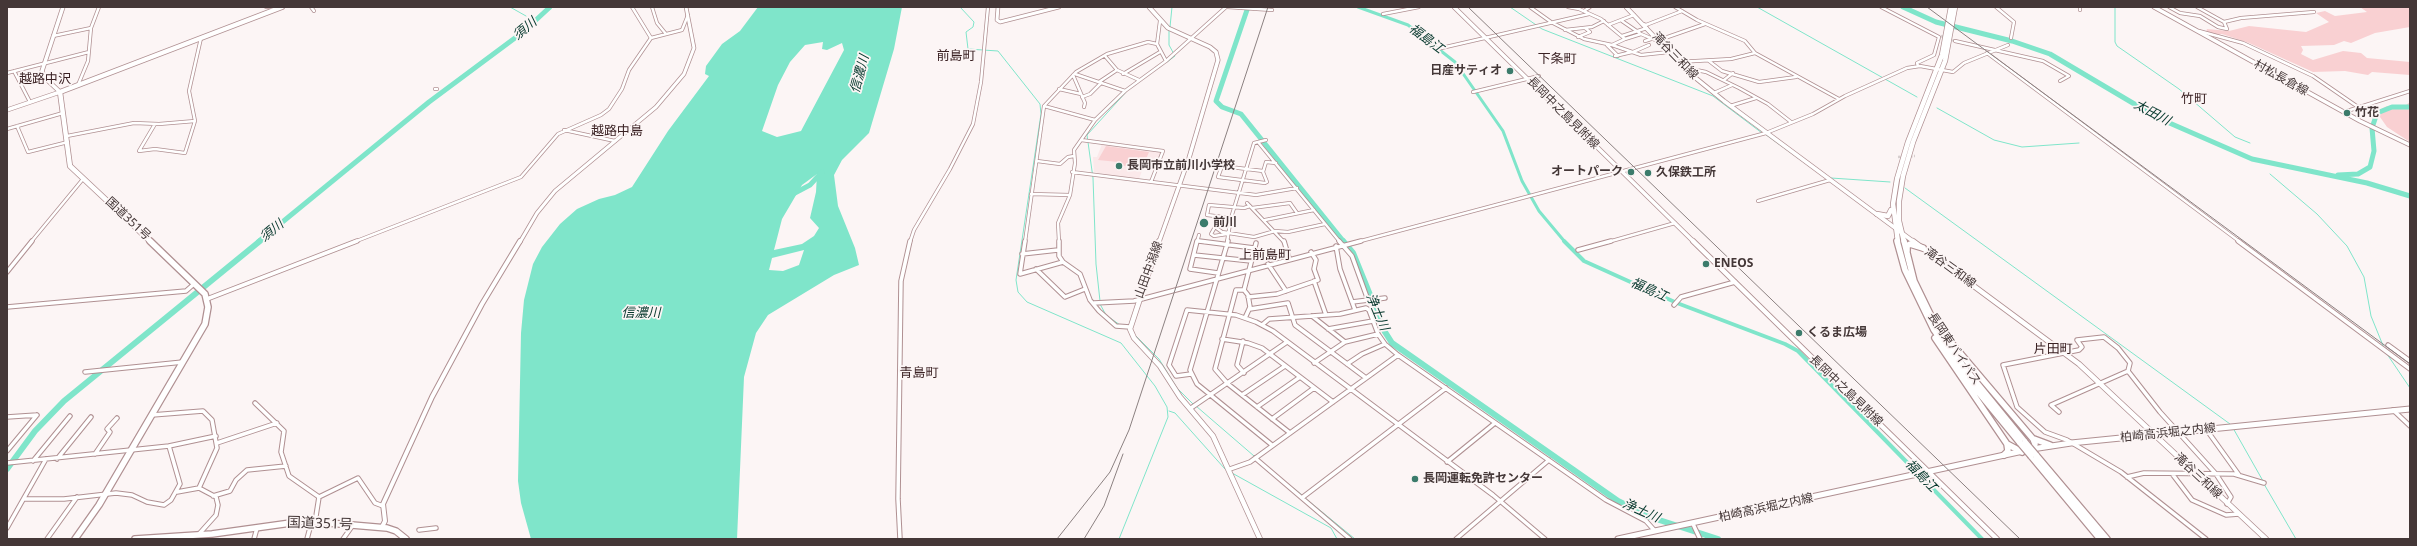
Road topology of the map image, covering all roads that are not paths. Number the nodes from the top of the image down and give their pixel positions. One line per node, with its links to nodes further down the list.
1 (63, 7): 57 (main road)
2 (99, 7): 48 (street)
3 (266, 7): 4 (street)
4 (274, 7)
5 (282, 7): 61 (highway)
6 (311, 7): 31 (street)
7 (632, 7): 62 (street)
8 (652, 7): 55 (street)
9 (686, 7): 38 (street)
10 (988, 7): 337 (street)
11 (998, 7): 12 (street)
12 (1059, 7)
13 (1149, 7): 40 (main road, 山田中潟線)
14 (1226, 7): 29 (street); 63 (street)
15 (1419, 7): 35 (street)
16 (1454, 7): 64 (main road, 長岡中之島見附線)
17 (1530, 7): 43 (street)
18 (1568, 7): 32 (street)
19 (1590, 7): 32 (street)
20 (1626, 7): 37 (main road, 滝谷三和線)
21 (1675, 7): 33 (street)
22 (1881, 7): 52 (street)
23 (1951, 7): 39 (highway, 長岡東バイパス)
24 (1955, 7): 39 (highway, 長岡東バイパス)
25 (1996, 7): 66 (street)
26 (2154, 7): 54 (main road, 村松長倉線)
27 (2169, 7): 44 (street)
28 (2197, 7): 44 (street)
29 (1244, 8): 30 (street)
30 (1272, 10)
31 (314, 11)
32 (1584, 11): 36 (street)
33 (1682, 11): 45 (street); 46 (street)
34 (2314, 12): 44 (street)
35 (1383, 14)
36 (1589, 14): 41 (street); 43 (street)
37 (1634, 15): 42 (street); 45 (main road, 滝谷三和線)
38 (688, 16): 55 (street); 135 (street)
39 (1952, 17): 65 (highway, 長岡東バイパス)
40 (1160, 21): 63 (main road, 山田中潟線); 71 (street)
41 (1604, 21): 47 (street); 49 (street)
42 (1622, 21): 47 (street); 53 (street)
43 (1550, 22): 51 (street); 64 (street)
44 (2224, 22)
45 (1643, 24): 50 (main road, 滝谷三和線)
46 (1705, 24): 70 (street); 82 (street)
47 (1608, 25): 58 (street)
48 (91, 28): 57 (street); 78 (street)
49 (1585, 28): 51 (street); 60 (street)
50 (1647, 28): 53 (street); 70 (main road, 滝谷三和線)
51 (1565, 30): 60 (street)
52 (1927, 30): 59 (street); 89 (street)
53 (1637, 31): 56 (street); 58 (street)
54 (2198, 31): 120 (street); 123 (main road, 村松長倉線)
55 (666, 34): 62 (street)
56 (1642, 34): 67 (street); 68 (street)
57 (52, 36): 88 (main road)
58 (1622, 36): 67 (street)
59 (1941, 36)
60 (1578, 37): 72 (street)
61 (201, 38): 106 (highway); 125 (street)
62 (651, 38): 130 (street)
63 (1192, 38): 85 (street); 151 (main road, 山田中潟線)
64 (1486, 38): 76 (street); 100 (main road, 長岡中之島見附線)
65 (1951, 38): 77 (street); 93 (highway, 長岡東バイパス)
66 (2011, 38)
67 (1625, 39): 73 (street)
68 (1651, 39): 69 (street); 70 (street)
69 (1644, 41)
70 (1660, 41): 81 (main road, 滝谷三和線)
71 (1156, 44): 79 (street); 84 (street)
72 (1607, 45): 73 (street); 80 (street)
73 (1612, 45): 80 (street)
74 (1649, 45): 80 (street)
75 (2008, 45): 77 (street)
76 (1437, 49)
77 (1992, 51): 83 (street); 103 (street)
78 (89, 52): 88 (street); 106 (street)
79 (1160, 52): 85 (street); 97 (street)
80 (1633, 52): 81 (street)
81 (1669, 52): 87 (main road, 滝谷三和線)
82 (1755, 52): 86 (street); 99 (street)
83 (1987, 53): 93 (street); 239 (street)
84 (1105, 56): 91 (street); 96 (street)
85 (1166, 61): 101 (street)
86 (1709, 61): 87 (street); 95 (street)
87 (1678, 62): 90 (main road, 滝谷三和線)
88 (44, 63): 92 (street); 110 (main road)
89 (1918, 66): 93 (street); 115 (street)
90 (1682, 67): 102 (street); 112 (main road, 滝谷三和線)
91 (1117, 70): 97 (street); 104 (street)
92 (14, 71): 94 (street); 116 (street)
93 (1939, 71): 140 (highway, 長岡東バイパス); 169 (highway, 長岡東バイパス)
94 (7, 73)
95 (1733, 73): 99 (street); 102 (street)
96 (1074, 74): 104 (street); 107 (street); 113 (street)
97 (1123, 74): 101 (street)
98 (1539, 76): 100 (street)
99 (1797, 77): 115 (street)
100 (1528, 78): 111 (street); 145 (main road, 長岡中之島見附線)
101 (1139, 80): 108 (street)
102 (1724, 80): 105 (street)
103 (2060, 81)
104 (1100, 82): 108 (street); 113 (street)
105 (1733, 84): 112 (street); 114 (street)
106 (78, 86): 110 (highway)
107 (1059, 89): 113 (street); 117 (street)
108 (1124, 91): 124 (street)
109 (2410, 91): 120 (street)
110 (60, 92): 116 (main road); 122 (highway, 国道351号)
111 (1474, 92)
112 (1714, 93): 118 (main road, 滝谷三和線)
113 (1082, 96): 119 (street)
114 (1756, 98): 118 (street); 126 (street)
115 (1839, 99): 126 (street)
116 (30, 102): 121 (main road)
117 (1044, 106): 124 (street); 141 (street)
118 (1730, 106): 131 (main road, 滝谷三和線)
119 (1084, 107)
120 (2358, 107): 123 (street)
121 (7, 110)
122 (64, 112): 128 (street); 132 (highway, 国道351号)
123 (2344, 112): 138 (main road, 村松長倉線)
124 (1095, 120): 133 (street)
125 (195, 121): 127 (street); 127 (street)
126 (1791, 122): 131 (street)
127 (155, 124): 132 (street)
128 (17, 126): 129 (street); 136 (street)
129 (7, 129)
130 (564, 130): 135 (street); 200 (street)
131 (1766, 133): 145 (street); 149 (main road, 滝谷三和線)
132 (67, 136): 136 (highway, 国道351号)
133 (1080, 140): 139 (street); 150 (street)
134 (1265, 140): 137 (street)
135 (614, 141): 315 (street)
136 (68, 142): 147 (highway, 国道351号)
137 (1259, 142): 142 (street); 143 (street)
138 (2410, 145)
139 (1074, 156): 141 (street); 146 (street)
140 (1902, 158): 162 (highway); 167 (highway, 長岡東バイパス)
141 (1037, 161): 154 (street)
142 (1276, 163): 144 (street); 152 (street)
143 (1247, 169): 144 (street); 148 (street); 148 (street)
144 (1263, 171): 148 (street)
145 (1622, 171): 165 (main road, 長岡中之島見附線); 175 (street)
146 (1072, 172): 150 (street); 155 (street)
147 (83, 179): 191 (street); 196 (highway, 国道351号)
148 (1242, 180): 153 (street)
149 (1830, 180): 156 (street); 162 (main road, 滝谷三和線)
150 (1151, 182): 151 (street)
151 (1180, 186): 153 (street); 203 (main road, 山田中潟線)
152 (1297, 188): 153 (street); 160 (street)
153 (1238, 193): 158 (street)
154 (1031, 194): 155 (street); 182 (street)
155 (1070, 195): 179 (street)
156 (1758, 201)
157 (1247, 203): 159 (street)
158 (1234, 207): 159 (street); 163 (street); 163 (street)
159 (1251, 207): 161 (street); 164 (street)
160 (1314, 210): 161 (street); 166 (street)
161 (1297, 213): 164 (street)
162 (1877, 214): 167 (main road, 滝谷三和線)
163 (1231, 218): 170 (street)
164 (1265, 220): 168 (street)
165 (1675, 223): 180 (street); 195 (main road, 長岡中之島見附線)
166 (1325, 224): 168 (street); 175 (street)
167 (1895, 227): 169 (main road, 滝谷三和線); 229 (highway, 長岡東バイパス)
168 (1275, 231): 170 (street); 185 (street)
169 (1901, 232): 178 (main road, 滝谷三和線); 213 (highway, 長岡東バイパス)
170 (1227, 234): 170 (street); 174 (street)
171 (1199, 235): 172 (street)
172 (1198, 241): 174 (street); 183 (street)
173 (1256, 242): 177 (street)
174 (1227, 244): 177 (street); 184 (street)
175 (1342, 244): 176 (street); 204 (street)
176 (1336, 246): 181 (street); 205 (street)
177 (1254, 248): 186 (street)
178 (1923, 248): 213 (highway); 231 (main road, 滝谷三和線)
179 (1058, 250): 182 (street); 187 (street)
180 (1578, 250)
181 (1311, 252): 185 (street); 194 (street)
182 (1022, 254): 189 (street)
183 (1194, 255): 184 (street); 192 (street)
184 (1223, 258): 186 (street); 192 (street)
185 (1289, 258): 188 (street)
186 (1251, 261): 190 (street)
187 (1063, 262): 189 (street); 197 (street)
188 (1268, 264): 190 (street); 199 (street)
189 (1036, 269): 197 (street)
190 (1249, 270): 193 (street); 198 (street)
191 (7, 272)
192 (1218, 273): 193 (street)
193 (1217, 278): 203 (street); 211 (street)
194 (1314, 281): 199 (street); 214 (street)
195 (1735, 282): 207 (street); 298 (main road, 長岡中之島見附線)
196 (196, 283): 200 (highway, 国道351号); 208 (street)
197 (1085, 289): 206 (street)
198 (1244, 290): 201 (street); 212 (street)
199 (1286, 291): 201 (street)
200 (206, 296): 235 (highway)
201 (1248, 298): 209 (street)
202 (1385, 298): 204 (street)
203 (1139, 299): 206 (street); 220 (main road, 山田中潟線)
204 (1369, 300): 205 (street)
205 (1352, 302): 210 (street)
206 (1094, 303): 220 (street)
207 (1675, 303)
208 (7, 307)
209 (1250, 309): 216 (street); 217 (street)
210 (1355, 310): 214 (street); 218 (street)
211 (1207, 311): 212 (street); 243 (street); 243 (street)
212 (1229, 314): 217 (street); 223 (street)
213 (1930, 314): 229 (highway)
214 (1326, 315): 215 (street)
215 (1312, 316): 216 (street); 221 (street)
216 (1292, 317): 219 (street); 230 (street)
217 (1245, 318): 219 (street)
218 (1373, 321): 221 (street); 222 (street)
219 (1262, 325): 225 (street)
220 (1130, 328): 256 (main road)
221 (1328, 329): 226 (street)
222 (1378, 334): 226 (street); 227 (street)
223 (1222, 339): 224 (street); 247 (street)
224 (1243, 341): 232 (street); 242 (street)
225 (1287, 342): 232 (street); 236 (street)
226 (1345, 342): 230 (street)
227 (1385, 344): 233 (street); 237 (street)
228 (2388, 345): 234 (street)
229 (1946, 346): 275 (highway); 278 (highway); 288 (highway, 長岡東バイパス, bridge)
230 (1331, 352): 236 (street); 237 (street)
231 (2065, 353): 240 (street); 246 (main road, 滝谷三和線); 277 (street)
232 (1271, 354): 238 (street); 242 (street)
233 (1398, 355): 245 (street); 249 (street)
234 (2410, 361)
235 (183, 362): 241 (street); 260 (highway)
236 (1314, 363): 250 (street)
237 (1347, 364): 245 (street)
238 (1285, 366): 244 (street); 252 (street)
239 (2410, 369)
240 (2128, 371): 246 (street); 271 (street)
241 (86, 372)
242 (1244, 372): 247 (street)
243 (1191, 374): 251 (street)
244 (1300, 377): 248 (street); 255 (street)
245 (1366, 378): 250 (street)
246 (2099, 383): 259 (street); 273 (main road, 滝谷三和線)
247 (1228, 384): 251 (street); 252 (street)
248 (1314, 388): 253 (street); 265 (street)
249 (1446, 388): 267 (street); 268 (street)
250 (1350, 390): 253 (street); 268 (street)
251 (1210, 395): 256 (street); 280 (street)
252 (1242, 395): 255 (street)
253 (1333, 402): 272 (street)
254 (255, 403): 266 (street)
255 (1257, 407): 265 (street)
256 (1190, 408): 297 (main road)
257 (2410, 409): 258 (main road, 柏崎高浜堀之内線)
258 (2393, 410): 269 (street); 270 (main road, 柏崎高浜堀之内線)
259 (2059, 412)
260 (152, 415): 274 (street); 283 (highway)
261 (70, 416): 293 (street)
262 (7, 417): 284 (street)
263 (91, 417): 289 (street)
264 (117, 418): 286 (street)
265 (1272, 419): 272 (street)
266 (277, 423): 276 (street); 296 (street)
267 (1495, 423): 292 (street); 294 (street)
268 (1398, 425): 294 (street); 311 (street)
269 (2410, 426)
270 (2206, 429): 271 (main road, 柏崎高浜堀之内線); 302 (street)
271 (2178, 432): 273 (main road, 柏崎高浜堀之内線); 300 (street)
272 (1290, 433): 280 (street)
273 (2154, 435): 277 (main road, 柏崎高浜堀之内線); 299 (main road, 滝谷三和線)
274 (216, 436): 276 (street); 279 (street)
275 (2033, 439): 281 (highway); 282 (highway)
276 (217, 443): 305 (street)
277 (2071, 443): 281 (main road, 柏崎高浜堀之内線); 303 (street)
278 (2007, 444): 285 (highway); 287 (highway)
279 (169, 446): 283 (street); 306 (street)
280 (1272, 446): 290 (street)
281 (2050, 446): 282 (main road, 柏崎高浜堀之内線)
282 (2033, 449): 285 (main road, 柏崎高浜堀之内線)
283 (131, 450): 286 (street); 307 (highway)
284 (7, 451)
285 (2022, 452): 287 (main road, 柏崎高浜堀之内線)
286 (95, 454): 289 (street)
287 (2004, 455): 298 (main road, 柏崎高浜堀之内線)
288 (2034, 456): 345 (highway, 長岡東バイパス); 346 (highway, 長岡東バイパス)
289 (56, 458): 291 (street)
290 (1255, 458): 297 (street); 311 (street)
291 (46, 460): 293 (street); 312 (street)
292 (1548, 460): 313 (street); 325 (street)
293 (32, 461): 295 (street)
294 (1447, 462): 313 (street)
295 (7, 463)
296 (286, 466): 308 (street); 310 (street)
297 (1230, 469): 338 (main road)
298 (1926, 472): 318 (main road, 柏崎高浜堀之内線); 344 (main road, 長岡中之島見附線)
299 (2195, 474): 300 (street); 301 (street); 314 (main road, 滝谷三和線)
300 (2216, 474): 302 (street); 314 (street)
301 (2173, 475): 303 (street); 316 (street)
302 (2239, 475): 304 (street)
303 (2127, 477): 347 (street)
304 (2264, 483)
305 (199, 488): 306 (street); 308 (street)
306 (177, 492): 307 (street)
307 (105, 494): 309 (street); 331 (highway)
308 (213, 496): 326 (street)
309 (77, 497): 312 (street); 330 (street)
310 (319, 497): 315 (street); 317 (street)
311 (1303, 497): 339 (street)
312 (24, 499): 321 (street)
313 (1500, 501): 340 (street); 341 (street)
314 (2227, 504): 316 (main road, 滝谷三和線)
315 (383, 506): 320 (street)
316 (2239, 514): 348 (main road, 滝谷三和線)
317 (312, 522): 319 (highway, 国道351号); 322 (highway, 国道351号); 334 (street)
318 (1693, 524): 325 (main road, 柏崎高浜堀之内線); 343 (street)
319 (353, 525): 320 (highway, 国道351号); 335 (street)
320 (382, 527): 336 (highway, 国道351号)
321 (7, 528)
322 (256, 528): 327 (highway, 国道351号); 333 (street)
323 (436, 528): 324 (street)
324 (419, 530)
325 (1655, 531): 329 (main road, 柏崎高浜堀之内線)
326 (198, 535): 327 (highway, 国道351号); 328 (highway, 国道351号)
327 (211, 537)
328 (164, 538): 332 (highway, 国道351号)
329 (1627, 538): 342 (main road, 柏崎高浜堀之内線)
330 (47, 539)
331 (75, 539)
332 (135, 539)
333 (254, 539)
334 (307, 539)
335 (343, 539)
336 (406, 539)
337 (900, 539)
338 (1260, 539)
339 (1350, 539)
340 (1456, 539)
341 (1545, 539)
342 (1618, 539)
343 (1700, 539)
344 (1998, 539)
345 (2100, 539)
346 (2107, 539)
347 (2206, 539)
348 (2266, 539)

